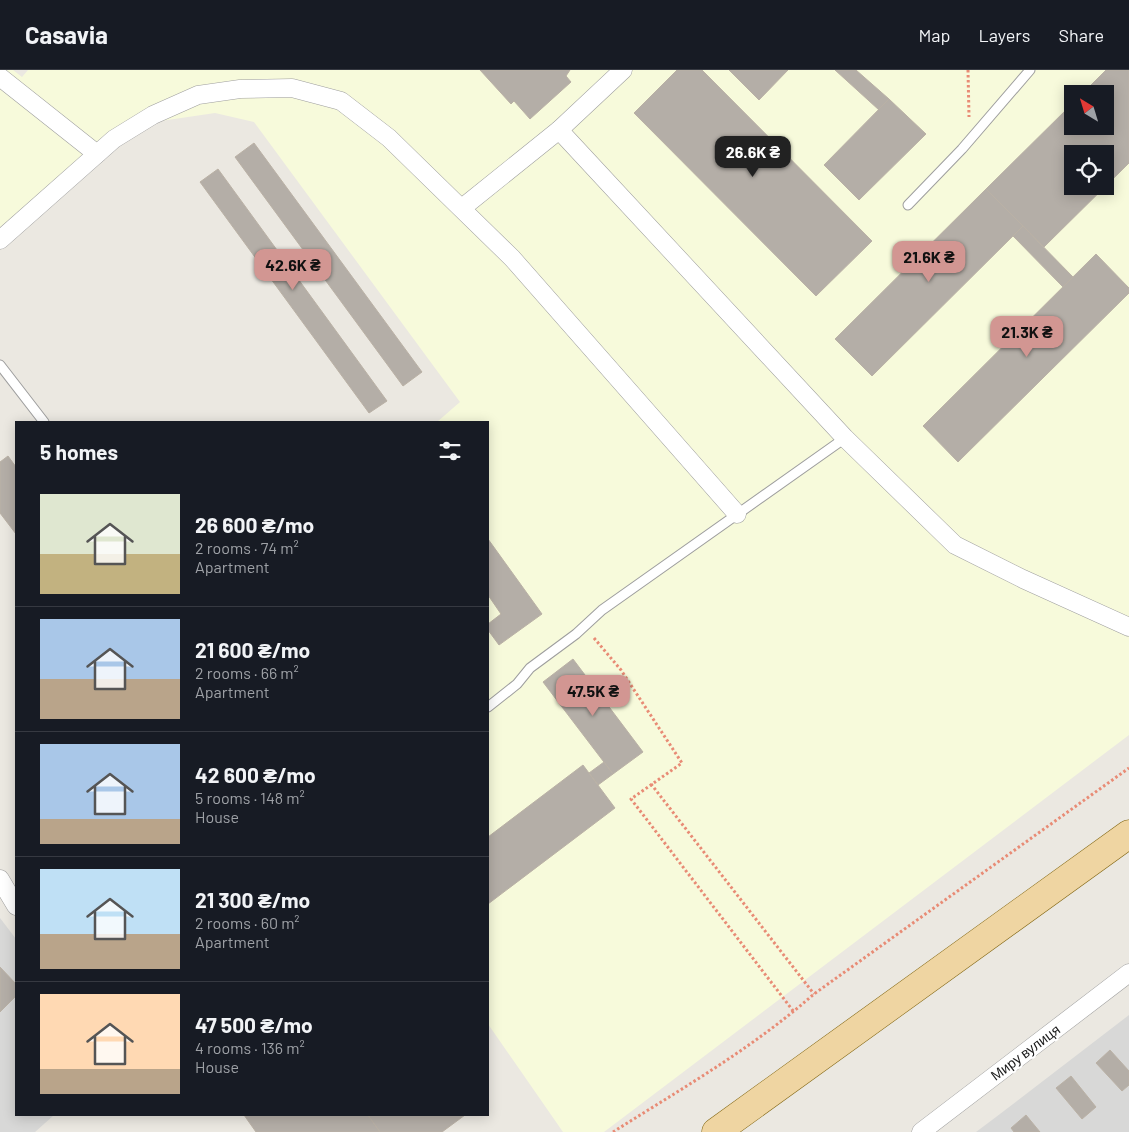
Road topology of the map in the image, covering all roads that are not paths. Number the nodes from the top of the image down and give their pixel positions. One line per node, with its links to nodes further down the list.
1 (623, 70): 4 (street)
2 (1030, 70): 6 (lane)
3 (0, 77): 5 (street)
4 (558, 130): 7 (street); 11 (street)
5 (97, 154): 7 (street); 8 (street)
6 (908, 205)
7 (462, 208): 12 (street)
8 (0, 240)
9 (0, 365): 10 (lane)
10 (43, 421)
11 (845, 438): 12 (lane); 13 (street)
12 (737, 514): 14 (lane)
13 (1129, 627)
14 (489, 706)
15 (1129, 834): 19 (main road)
16 (0, 879): 17 (street)
17 (15, 904)
18 (1129, 973): 20 (street, Миру вулиця)
19 (716, 1132)
20 (921, 1132)

